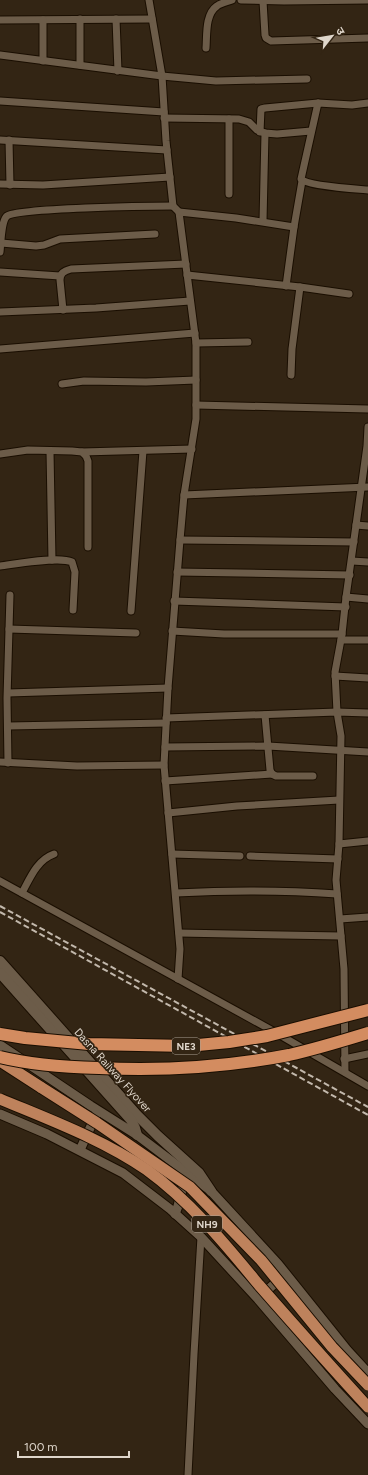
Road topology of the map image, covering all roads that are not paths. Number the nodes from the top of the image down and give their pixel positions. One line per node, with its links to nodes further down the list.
1 (149, 0): 6 (street)
2 (232, 0): 12 (street)
3 (241, 0): 5 (street)
4 (368, 0): 5 (street)
5 (263, 1): 11 (street)
6 (152, 18): 8 (street); 17 (street)
7 (80, 19): 8 (street); 10 (street); 15 (street)
8 (116, 19): 16 (street)
9 (0, 20): 10 (street)
10 (43, 20): 14 (street)
11 (368, 38)
12 (206, 48)
13 (0, 55): 14 (street)
14 (44, 61): 15 (street)
15 (80, 65): 16 (street)
16 (118, 70): 17 (street)
17 (162, 76): 18 (street); 22 (street)
18 (307, 79)
19 (0, 101): 22 (street)
20 (318, 103): 21 (street); 24 (street); 25 (street)
21 (368, 104)
22 (164, 115): 23 (street); 28 (street)
23 (229, 119): 25 (street); 34 (street)
24 (311, 131): 25 (street); 30 (street)
25 (263, 132): 37 (street)
26 (0, 140): 27 (street)
27 (9, 140): 28 (street); 32 (street)
28 (167, 150): 29 (street)
29 (170, 178): 32 (street); 35 (street)
30 (302, 181): 33 (street); 38 (street)
31 (0, 184): 32 (street)
32 (10, 185)
33 (368, 190)
34 (229, 194)
35 (173, 206): 36 (street); 40 (street)
36 (180, 212): 37 (street); 42 (street)
37 (263, 221): 38 (street)
38 (294, 227): 46 (street)
39 (155, 234): 40 (street)
40 (1, 243): 41 (street)
41 (0, 252)
42 (186, 264): 44 (street); 45 (street)
43 (0, 272): 45 (street)
44 (187, 275): 46 (street); 49 (street)
45 (60, 276): 50 (street)
46 (286, 286): 47 (street)
47 (300, 287): 48 (street); 56 (street)
48 (349, 294)
49 (190, 301): 50 (street); 52 (street)
50 (63, 310): 51 (street)
51 (0, 312)
52 (195, 333): 54 (street); 55 (street)
53 (248, 342): 54 (street)
54 (196, 343): 57 (street)
55 (0, 349)
56 (291, 376)
57 (196, 380): 58 (street); 59 (street)
58 (62, 384)
59 (196, 405): 60 (street); 63 (street)
60 (368, 409)
61 (368, 427): 62 (street)
62 (367, 446): 68 (street)
63 (192, 449): 64 (street); 69 (street)
64 (143, 450): 66 (street); 87 (street)
65 (50, 451): 66 (street); 67 (street); 75 (street)
66 (82, 452): 74 (street)
67 (0, 454)
68 (364, 487): 69 (street); 70 (street)
69 (184, 495): 72 (street)
70 (356, 525): 71 (street); 73 (street)
71 (368, 526)
72 (180, 540): 73 (street); 79 (street)
73 (354, 542): 76 (street)
74 (88, 547)
75 (52, 560): 78 (street); 86 (street)
76 (352, 561): 77 (street); 80 (street)
77 (368, 562)
78 (0, 566)
79 (177, 572): 80 (street); 84 (street)
80 (350, 575): 82 (street)
81 (10, 595): 88 (street)
82 (346, 596): 83 (street); 85 (street)
83 (368, 599)
84 (174, 601): 85 (street); 89 (street)
85 (346, 607): 91 (street)
86 (73, 610)
87 (131, 611)
88 (9, 629): 90 (street); 96 (street)
89 (172, 631): 91 (street); 95 (street)
90 (136, 633)
91 (342, 637): 92 (street); 93 (street)
92 (368, 640)
93 (335, 676): 94 (street); 97 (street)
94 (368, 678)
95 (168, 688): 96 (street); 100 (street)
96 (8, 693): 101 (street)
97 (337, 712): 98 (street); 99 (street); 104 (street)
98 (368, 713)
99 (266, 715): 100 (street); 102 (street)
100 (166, 721): 101 (street); 103 (street)
101 (8, 726): 107 (street)
102 (268, 746): 103 (street); 104 (street); 109 (street)
103 (165, 748): 108 (street)
104 (341, 749): 105 (street); 112 (street)
105 (368, 752)
106 (0, 762): 107 (street)
107 (8, 763): 108 (street)
108 (164, 765): 111 (street)
109 (272, 774): 110 (street); 111 (street)
110 (314, 776)
111 (165, 781): 113 (street)
112 (339, 800): 113 (street); 115 (street)
113 (168, 813): 117 (street)
114 (368, 841): 115 (street)
115 (339, 844): 120 (street)
116 (54, 854): 123 (street)
117 (172, 854): 118 (street); 122 (street)
118 (240, 856)
119 (250, 856): 120 (street)
120 (338, 859): 124 (street)
121 (0, 881): 123 (street)
122 (176, 892): 124 (street); 127 (street)
123 (22, 893): 131 (street)
124 (338, 894): 126 (street)
125 (368, 917): 126 (street)
126 (340, 919): 128 (street)
127 (179, 933): 128 (street); 131 (street)
128 (341, 936): 138 (street)
129 (0, 961): 148 (main road, Dasna Railway Flyover, bridge)
130 (0, 973): 145 (main road, Dasna Railway Flyover, bridge)
131 (178, 979): 140 (street)
132 (368, 1010): 134 (highway, NE3, bridge)
133 (368, 1033): 137 (highway, NE3, bridge)
134 (0, 1034)
135 (0, 1044): 143 (street)
136 (368, 1054): 138 (street)
137 (0, 1057)
138 (344, 1059): 140 (street)
139 (0, 1061): 154 (highway, NH9, bridge)
140 (345, 1072): 141 (street)
141 (368, 1086)
142 (0, 1099): 155 (highway, NH9, bridge)
143 (98, 1111): 145 (street); 146 (street)
144 (0, 1114): 146 (street)
145 (137, 1135): 147 (street)
146 (80, 1150): 149 (street)
147 (185, 1175): 148 (street); 149 (street)
148 (211, 1191): 151 (street)
149 (177, 1210): 150 (street)
150 (201, 1237): 152 (street); 157 (street)
151 (286, 1274): 152 (street); 153 (street)
152 (258, 1299): 156 (street)
153 (368, 1372)
154 (368, 1386)
155 (368, 1407)
156 (368, 1424)
157 (188, 1475)

